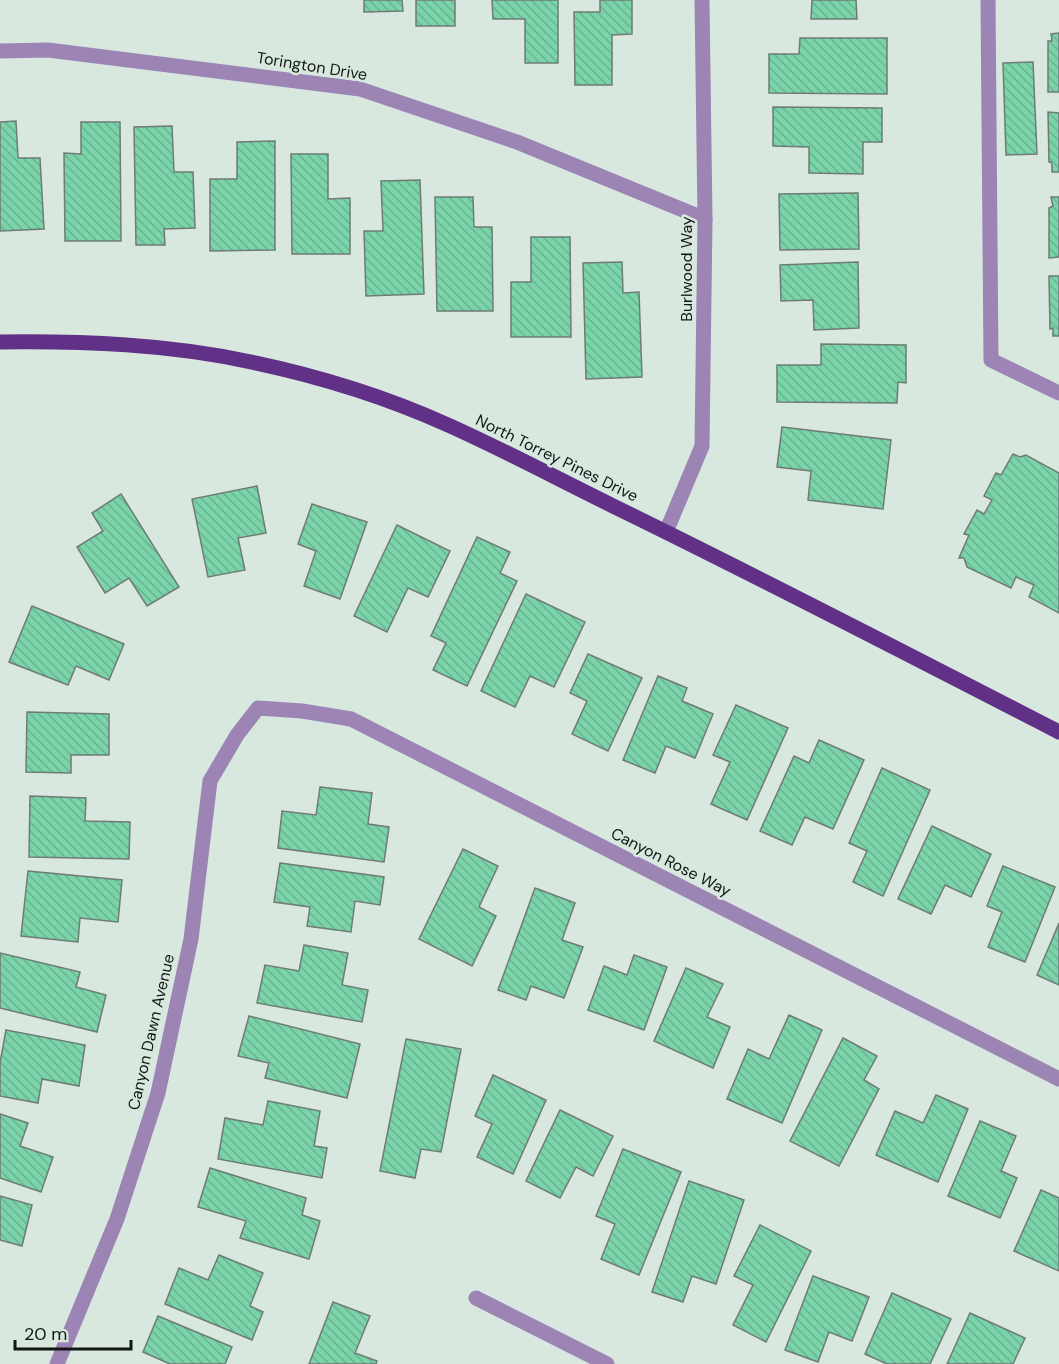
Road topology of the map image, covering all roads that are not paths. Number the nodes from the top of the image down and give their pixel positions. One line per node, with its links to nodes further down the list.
1 (702, 0): 4 (street, Burlwood Way)
2 (988, 0): 6 (street)
3 (0, 51): 4 (street, Torington Drive)
4 (705, 219): 7 (street, Burlwood Way)
5 (0, 342): 7 (main road, North Torrey Pines Drive)
6 (1059, 393)
7 (666, 532): 9 (main road, North Torrey Pines Drive)
8 (258, 708): 10 (street, Canyon Rose Way); 12 (street, Canyon Dawn Avenue)
9 (1059, 732)
10 (1059, 1079)
11 (476, 1298): 13 (street)
12 (57, 1364)
13 (607, 1364)

